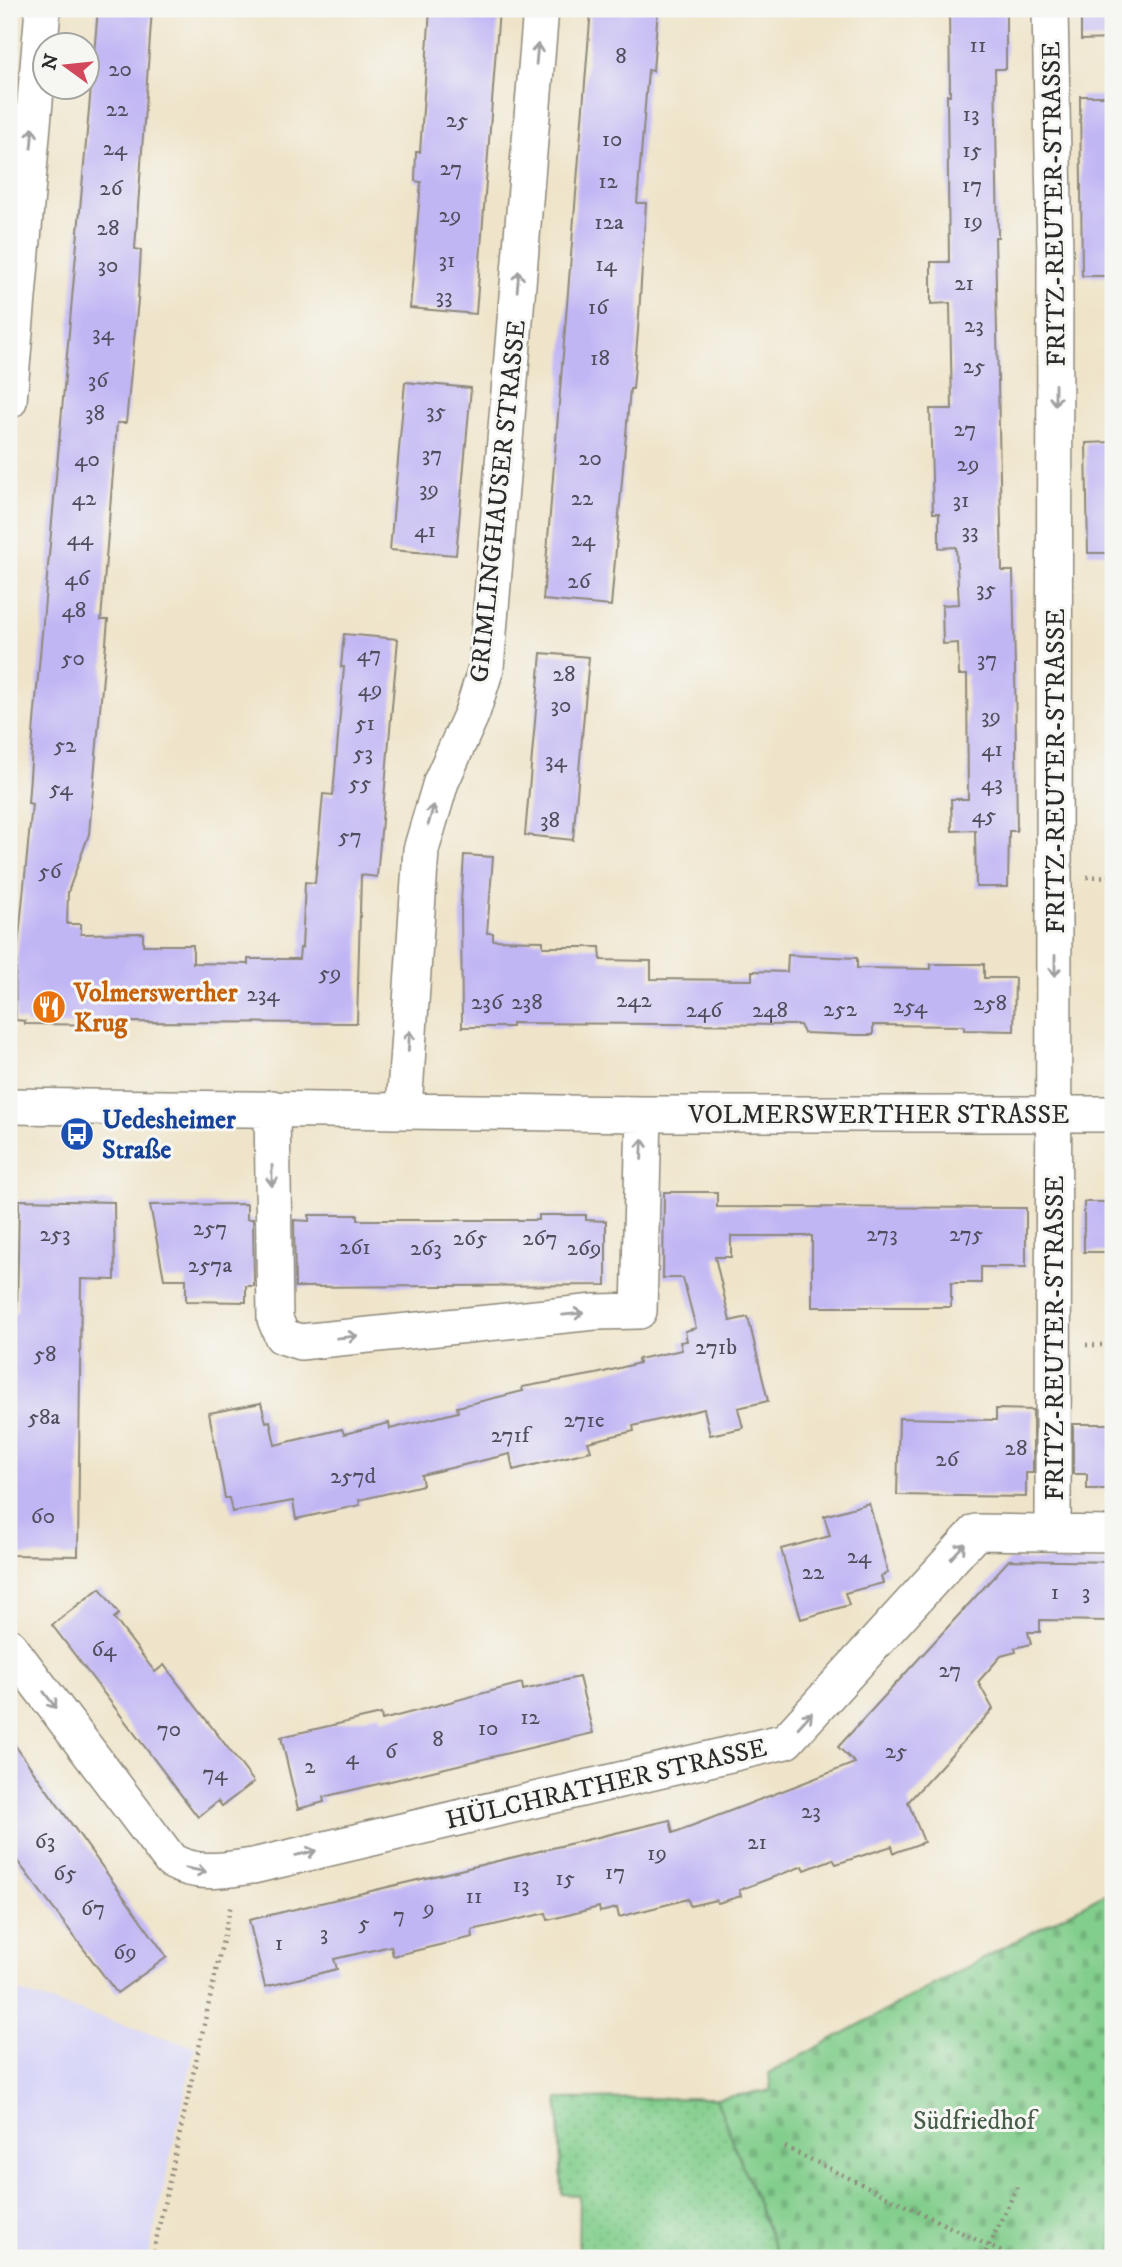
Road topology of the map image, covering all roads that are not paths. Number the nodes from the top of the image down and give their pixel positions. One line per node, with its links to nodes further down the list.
1 (43, 9): 4 (street, one-way to 1)
2 (541, 9): 7 (street, GRIMLINGHAUSER STRASSE, one-way to 2)
3 (1050, 9): 9 (street, FRITZ-REUTER-STRASSE, one-way to 9)
4 (9, 401)
5 (9, 1106): 6 (street, VOLMERSWERTHER STRASSE)
6 (272, 1108): 7 (street, VOLMERSWERTHER STRASSE); 8 (street, one-way to 8)
7 (404, 1109): 8 (street, VOLMERSWERTHER STRASSE)
8 (644, 1114): 9 (street, VOLMERSWERTHER STRASSE)
9 (1055, 1114): 10 (street, VOLMERSWERTHER STRASSE); 11 (street, FRITZ-REUTER-STRASSE)
10 (1113, 1114)
11 (1053, 1533): 12 (street, HÜLCHRATHER STRASSE); 13 (street, HÜLCHRATHER STRASSE, one-way to 11)
12 (1113, 1534)
13 (9, 1646)

